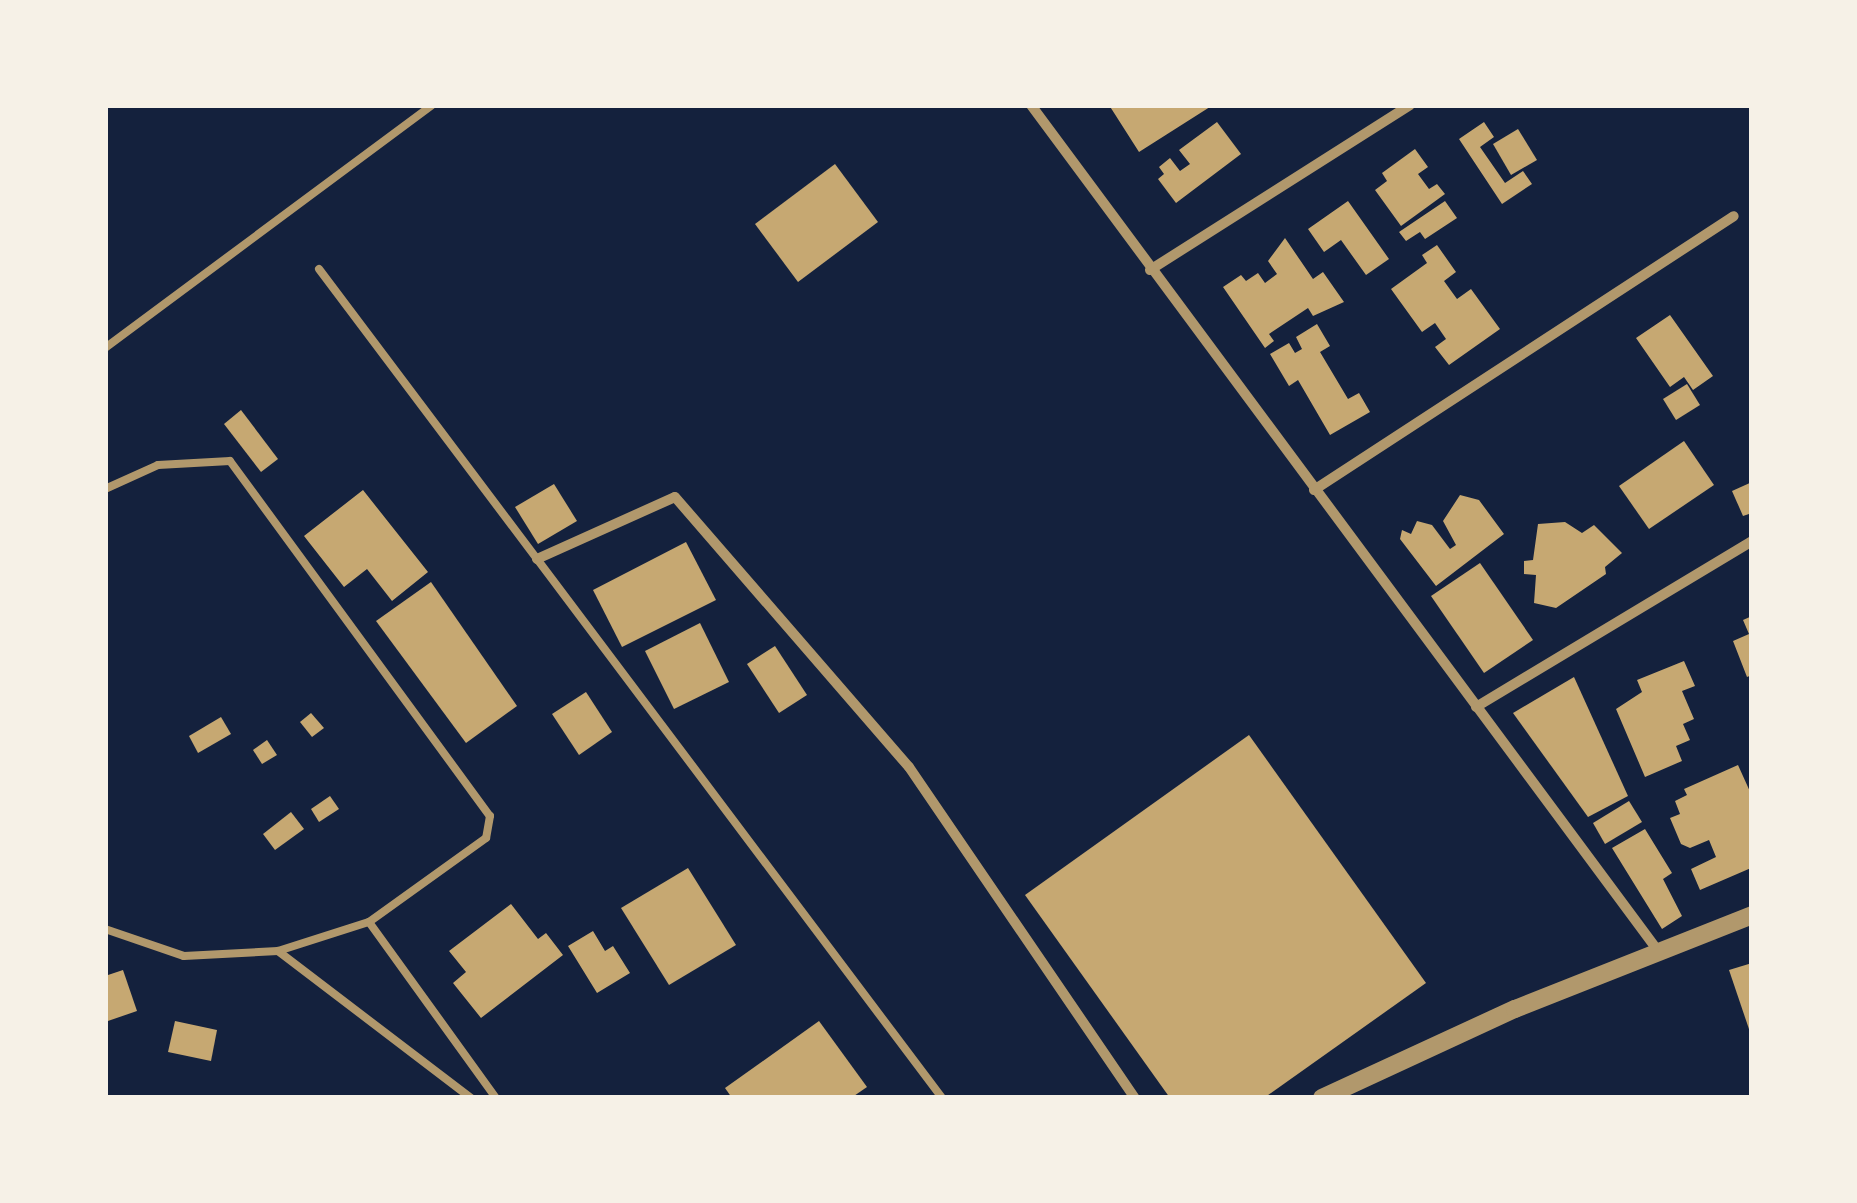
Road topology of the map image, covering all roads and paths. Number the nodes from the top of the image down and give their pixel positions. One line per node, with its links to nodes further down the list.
1 (432, 105): 7 (lane)
2 (1030, 105): 6 (street)
3 (1410, 105): 6 (street)
4 (1734, 216): 9 (street)
5 (320, 269): 11 (lane)
6 (1150, 270): 9 (street)
7 (105, 348)
8 (105, 489): 14 (lane)
9 (1314, 490): 12 (street)
10 (1752, 541): 12 (street)
11 (537, 558): 20 (lane); 21 (street)
12 (1476, 707): 17 (street)
13 (1752, 915): 17 (street)
14 (369, 922): 16 (lane); 19 (lane)
15 (108, 934): 16 (lane)
16 (278, 951): 18 (lane)
17 (1659, 952): 22 (street)
18 (471, 1098)
19 (496, 1098)
20 (942, 1098)
21 (1136, 1098)
22 (1322, 1098)

